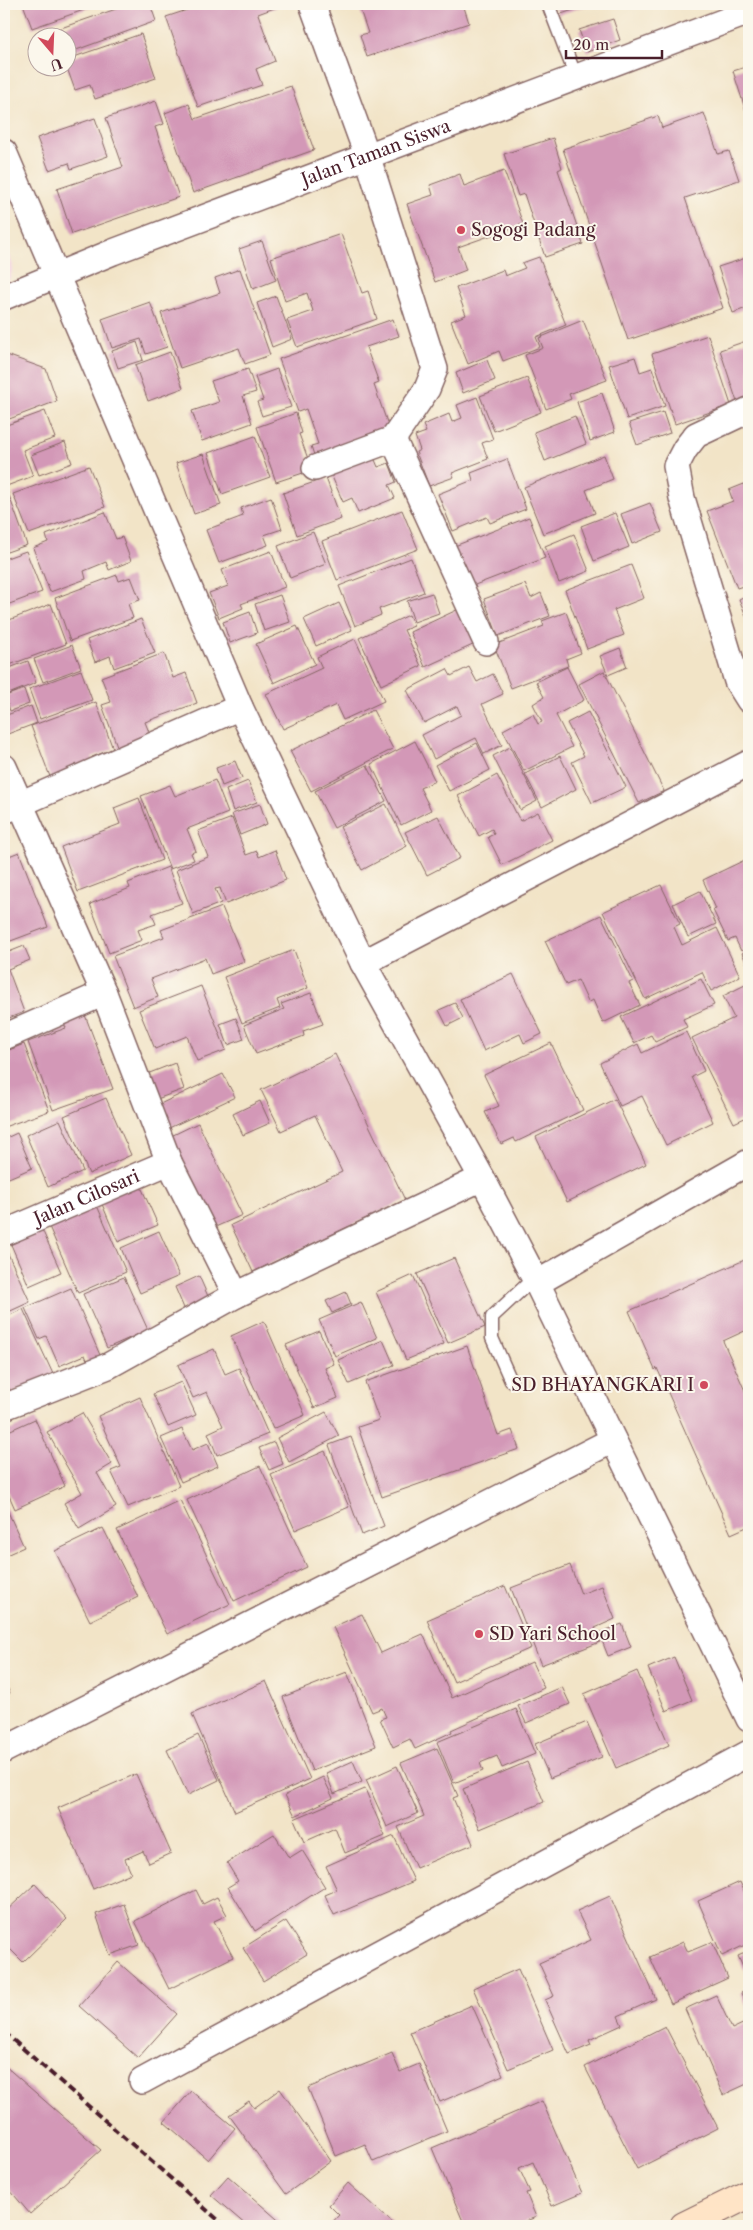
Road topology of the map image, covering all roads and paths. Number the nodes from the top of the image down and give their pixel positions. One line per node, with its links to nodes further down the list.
1 (312, 4): 6 (street)
2 (548, 4): 4 (lane)
3 (749, 12): 4 (street, Jalan Taman Siswa)
4 (576, 77): 6 (street, Jalan Taman Siswa)
5 (4, 152): 7 (street)
6 (367, 155): 7 (street, Jalan Taman Siswa); 10 (street)
7 (56, 274): 8 (street, Jalan Taman Siswa); 14 (street)
8 (4, 297)
9 (749, 410): 13 (street)
10 (393, 439): 11 (street); 12 (street)
11 (315, 468)
12 (486, 642)
13 (749, 700)
14 (240, 707): 17 (street); 18 (street)
15 (749, 764): 18 (street)
16 (4, 767): 17 (street)
17 (11, 807): 19 (street)
18 (363, 963): 23 (street)
19 (104, 993): 20 (street); 21 (street)
20 (4, 1037)
21 (169, 1162): 24 (street, Jalan Cilosari); 26 (street)
22 (749, 1162): 25 (street)
23 (482, 1178): 25 (street); 26 (street)
24 (4, 1234)
25 (536, 1281): 27 (lane); 29 (street)
26 (236, 1295): 28 (street)
27 (511, 1381)
28 (4, 1407)
29 (612, 1440): 30 (street); 31 (street)
30 (749, 1719)
31 (4, 1750)
32 (749, 1753): 33 (street)
33 (142, 2081)
34 (749, 2194): 35 (main road)
35 (684, 2226)

